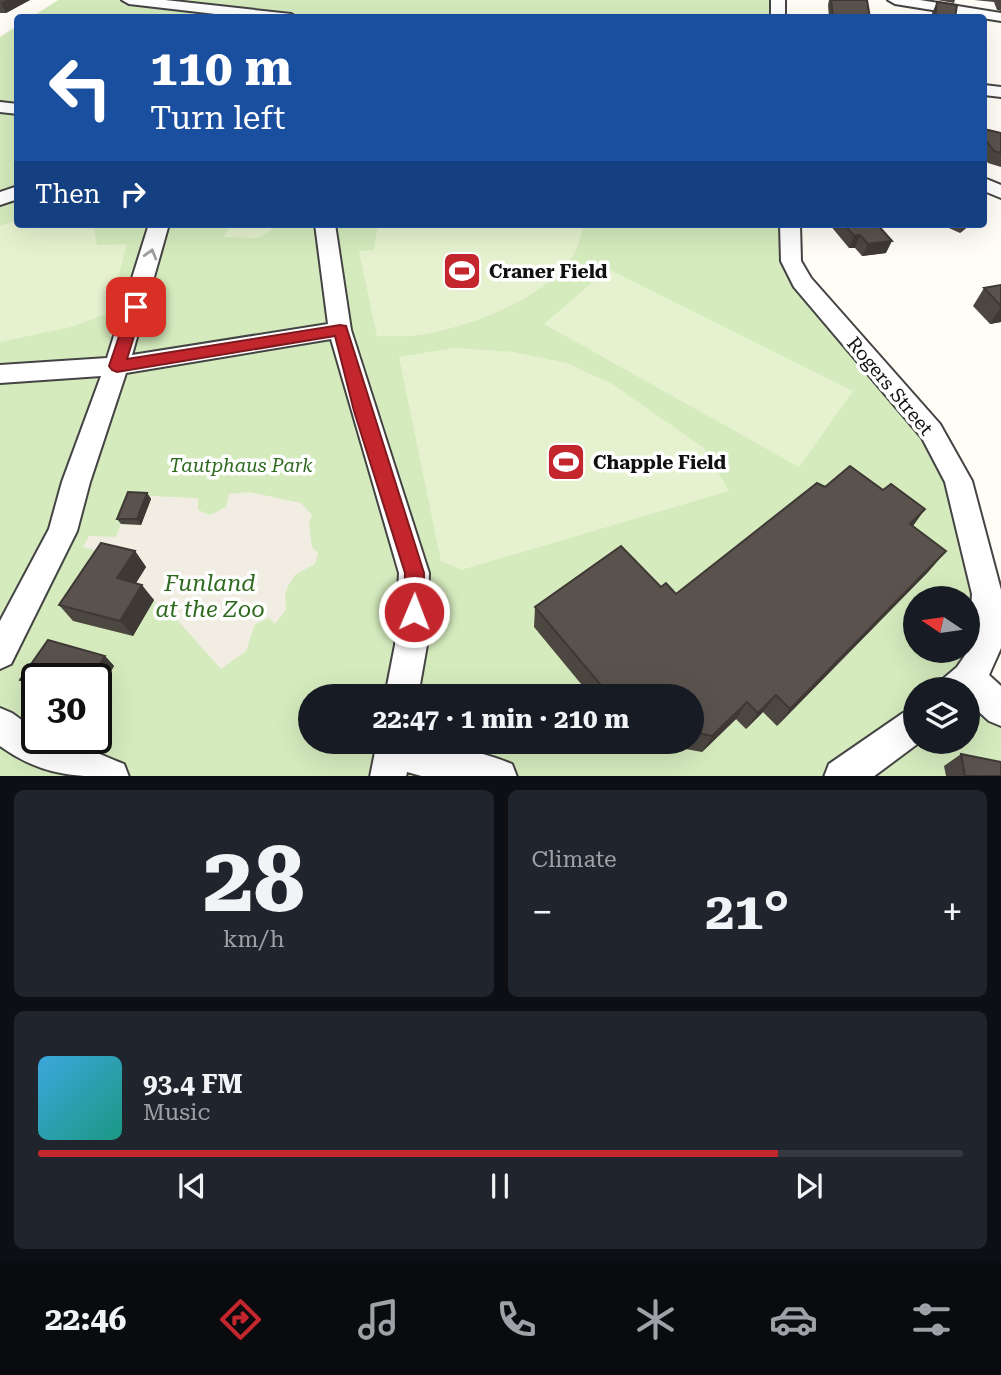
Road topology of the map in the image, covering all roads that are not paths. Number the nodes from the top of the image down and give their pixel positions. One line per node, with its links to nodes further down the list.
1 (128, 0): 3 (street)
2 (895, 0): 4 (street)
3 (255, 14)
4 (977, 14)
5 (158, 228): 9 (street, one-way to 5)
6 (326, 228): 8 (street)
7 (790, 228): 12 (street, Rogers Street)
8 (340, 330): 9 (street); 13 (street)
9 (117, 366): 10 (street); 11 (street)
10 (0, 374)
11 (0, 653)
12 (966, 677)
13 (404, 684)
14 (980, 696): 15 (street)
15 (1001, 709)
16 (0, 724): 19 (street)
17 (903, 733): 21 (street)
18 (392, 757): 20 (street)
19 (111, 776)
20 (499, 776)
21 (842, 776)

